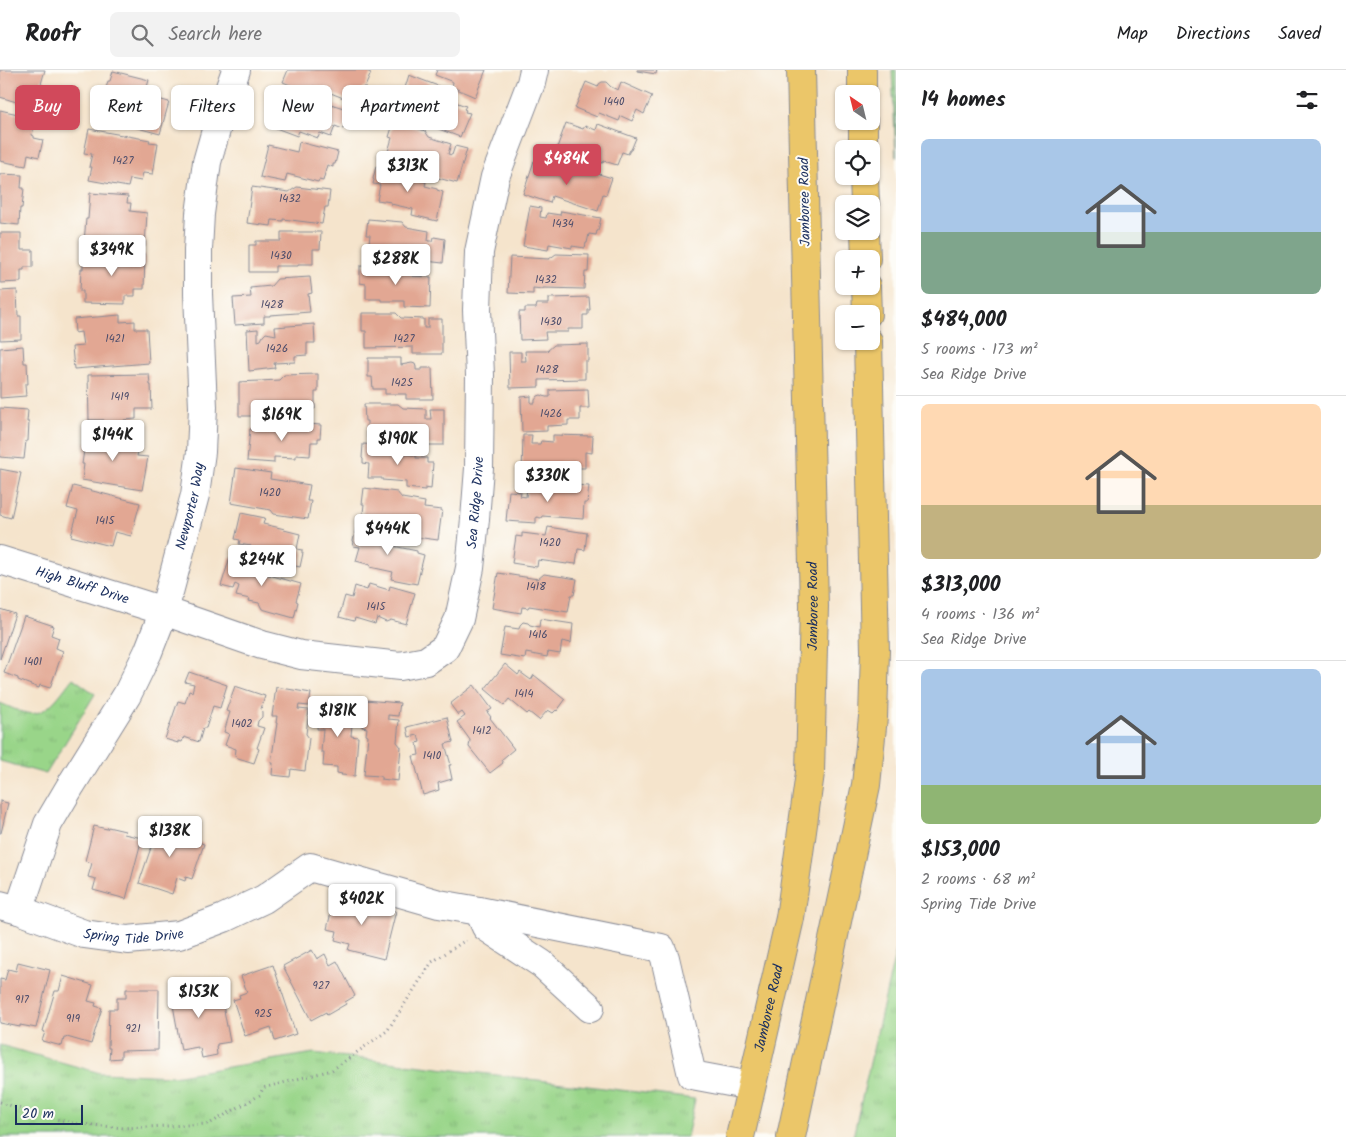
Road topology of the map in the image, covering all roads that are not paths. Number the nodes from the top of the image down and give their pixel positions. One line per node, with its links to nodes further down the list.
1 (236, 70): 8 (street, Newporter Way)
2 (534, 70): 8 (street, Sea Ridge Drive)
3 (801, 70): 12 (main road, Jamboree Road)
4 (862, 70): 5 (main road)
5 (862, 85)
6 (868, 350): 14 (main road)
7 (0, 560): 8 (street, High Bluff Drive)
8 (164, 611): 9 (street, Newporter Way)
9 (9, 908): 10 (street, Spring Tide Drive)
10 (478, 911): 11 (street); 12 (street)
11 (590, 1008)
12 (752, 1086): 13 (main road, Jamboree Road)
13 (740, 1137)
14 (791, 1137)

